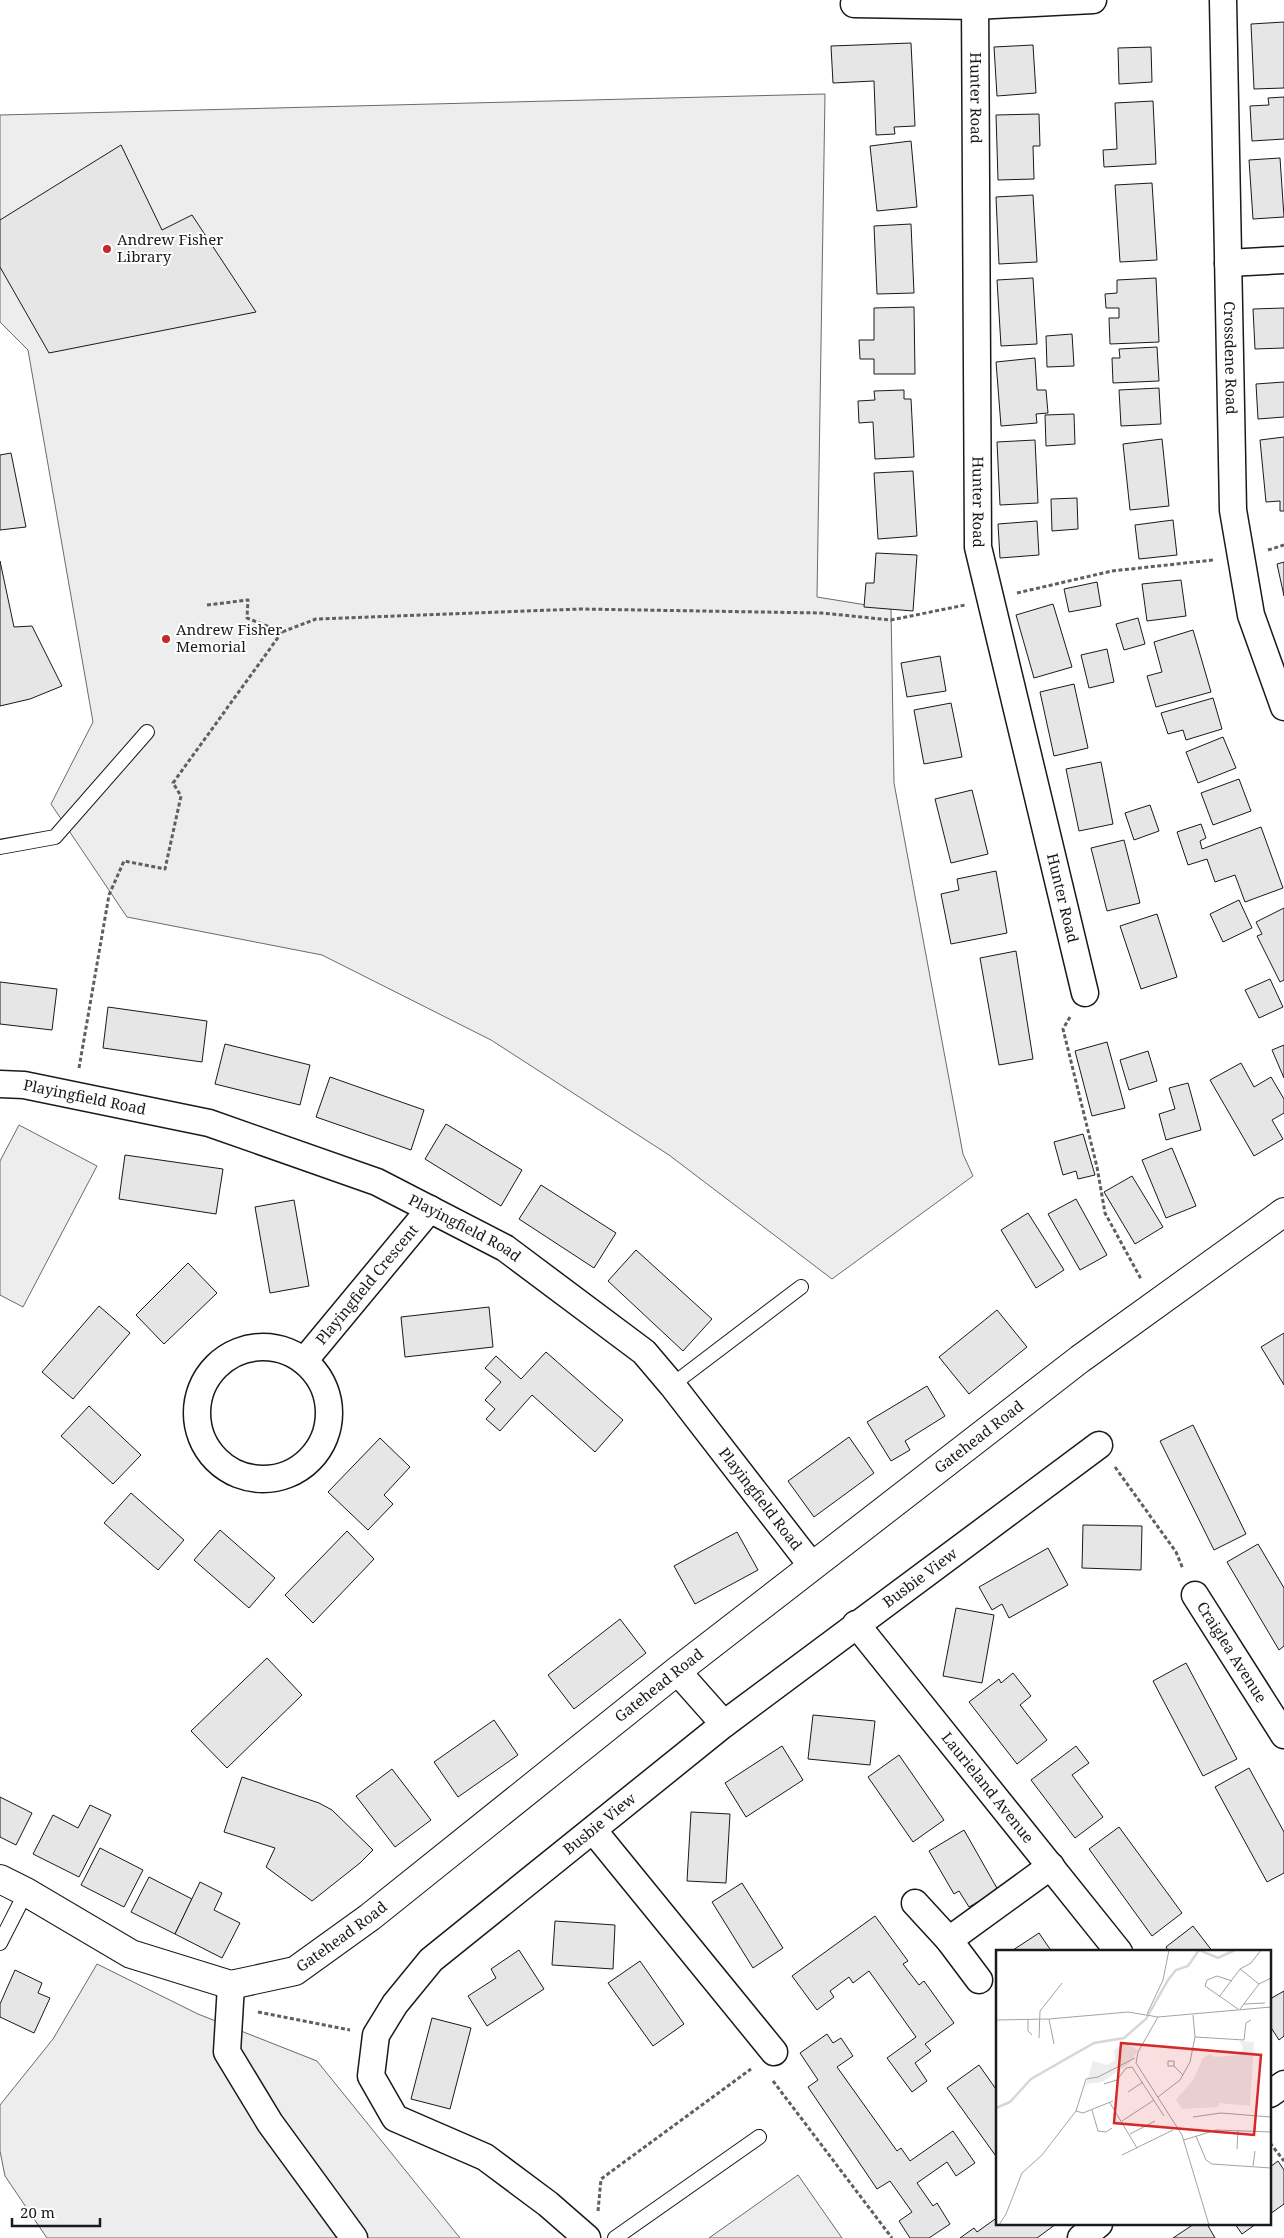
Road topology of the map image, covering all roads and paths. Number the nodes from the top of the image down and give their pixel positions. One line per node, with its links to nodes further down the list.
1 (1093, 0): 3 (street)
2 (1222, 0): 6 (street, Crossdene Road)
3 (975, 3): 4 (street); 9 (street, Hunter Road)
4 (854, 4)
5 (1284, 260): 6 (street)
6 (1228, 263): 8 (street, Crossdene Road)
7 (1284, 545): 8 (path)
8 (1241, 557): 9 (path); 12 (street, Crossdene Road)
9 (990, 600): 11 (path); 15 (street, Hunter Road)
10 (207, 605): 11 (path)
11 (282, 632): 17 (path)
12 (1284, 707)
13 (147, 732): 14 (lane)
14 (0, 847)
15 (1085, 992): 21 (path)
16 (0, 1084): 17 (street, Playingfield Road)
17 (74, 1095): 18 (street, Playingfield Road)
18 (430, 1209): 22 (street, Playingfield Crescent); 23 (street, Playingfield Road)
19 (1284, 1212): 21 (main road, Gatehead Road)
20 (801, 1287): 23 (lane)
21 (1155, 1305): 25 (main road, Gatehead Road)
22 (304, 1360): 22 (street)
23 (672, 1385): 25 (street, Playingfield Road)
24 (1099, 1445): 26 (path); 27 (street, Busbie View)
25 (812, 1566): 28 (main road, Gatehead Road)
26 (1194, 1595): 30 (street, Craiglea Avenue)
27 (856, 1624): 29 (street, Busbie View); 32 (street, Laurieland Avenue)
28 (677, 1671): 29 (street); 40 (main road, Gatehead Road)
29 (724, 1724): 31 (street, Busbie View)
30 (1284, 1735)
31 (593, 1830): 41 (street, Busbie View); 42 (street)
32 (1051, 1866): 36 (street); 38 (street, Laurieland Avenue)
33 (0, 1879): 34 (main road, Gatehead Road)
34 (26, 1892): 37 (lane); 40 (main road, Gatehead Road)
35 (915, 1903): 36 (street)
36 (948, 1940): 39 (street)
37 (0, 1943)
38 (1117, 1950)
39 (979, 1980)
40 (230, 1996): 41 (path); 50 (street)
41 (376, 2035): 49 (street, Busbie View)
42 (774, 2052): 49 (path); 52 (path)
43 (1284, 2084): 44 (street)
44 (1272, 2093)
45 (760, 2137): 51 (lane)
46 (1272, 2146): 47 (path)
47 (1284, 2161)
48 (1096, 2226): 53 (street)
49 (592, 2228)
50 (354, 2238)
51 (616, 2238)
52 (892, 2238)
53 (1081, 2238)

